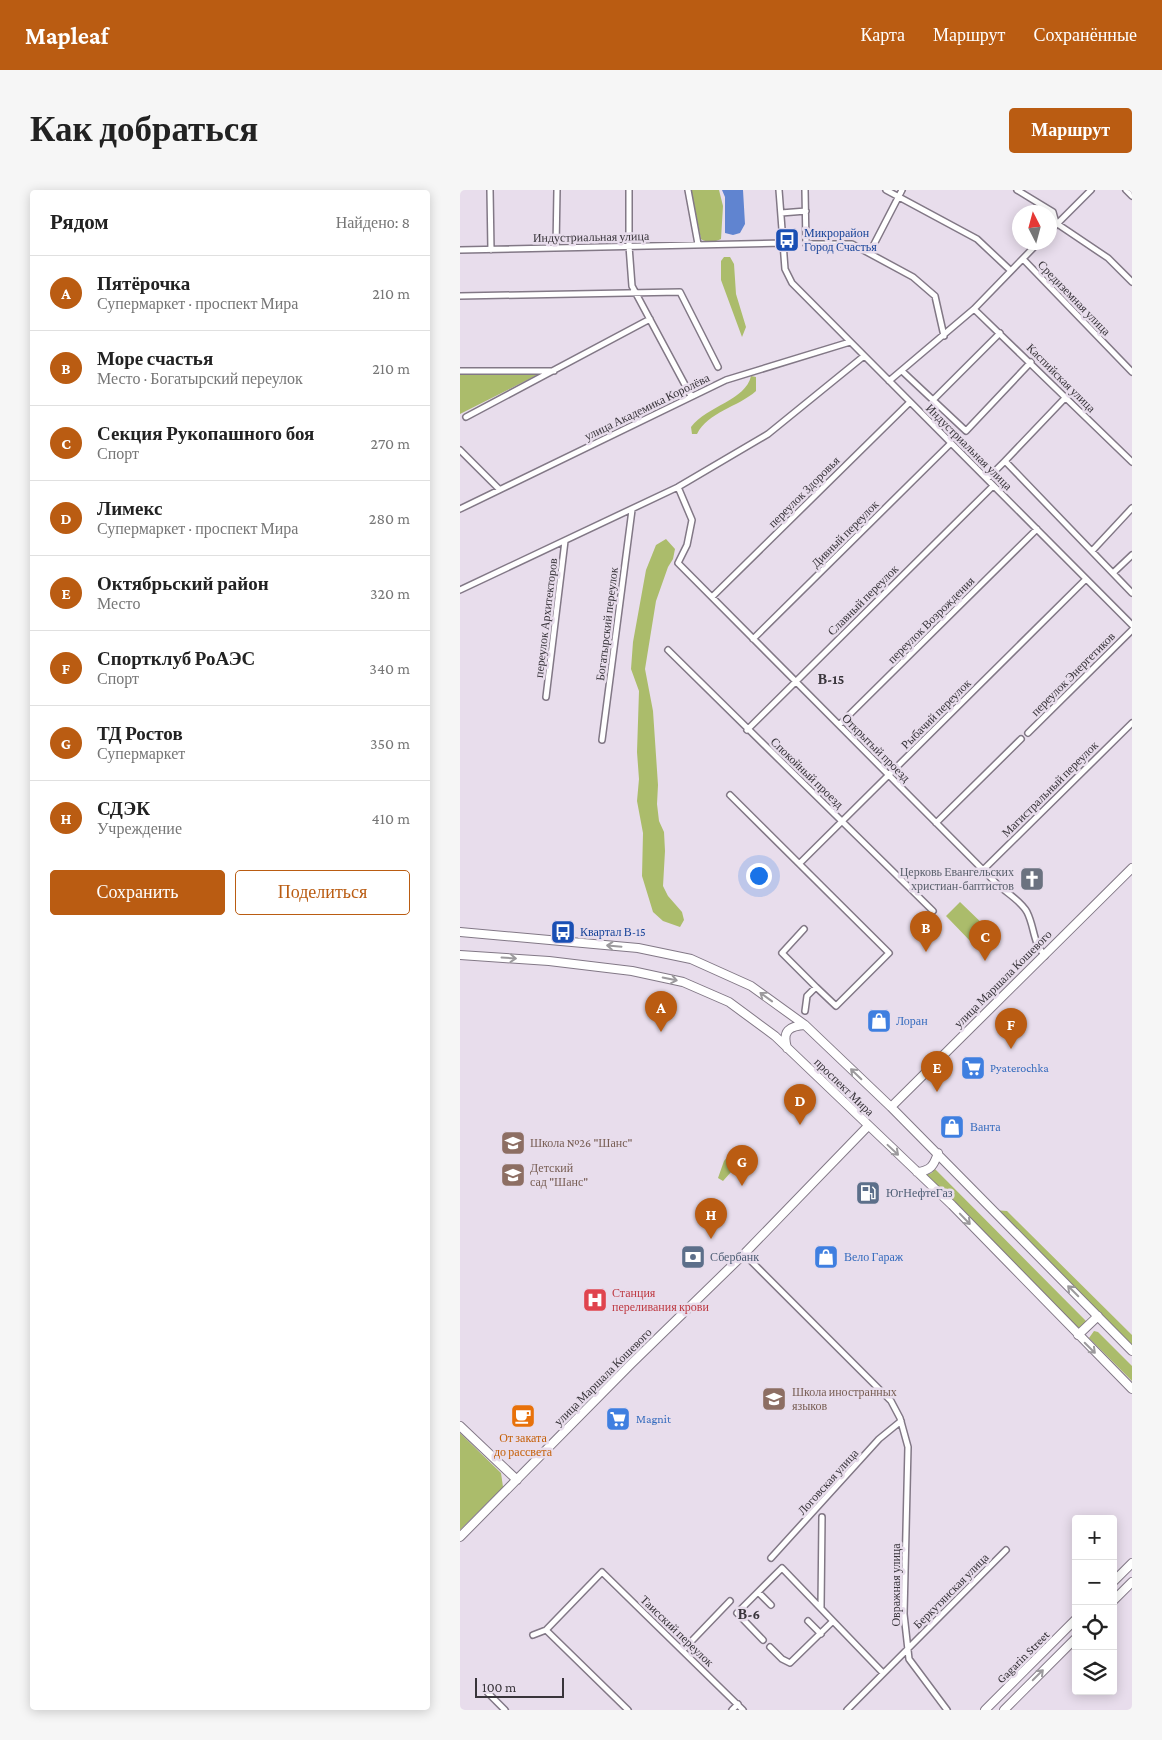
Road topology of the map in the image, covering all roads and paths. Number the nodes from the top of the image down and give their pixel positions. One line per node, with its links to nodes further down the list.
1 (490, 190): 24 (street)
2 (557, 190): 22 (street)
3 (629, 190): 21 (street)
4 (688, 190): 20 (street)
5 (779, 190): 16 (street)
6 (805, 190): 15 (street)
7 (886, 190): 12 (street)
8 (902, 190): 12 (street)
9 (1017, 190): 14 (street)
10 (1091, 190): 17 (street)
11 (1126, 190): 13 (street)
12 (899, 196): 26 (street); 28 (street)
13 (1132, 196)
14 (1042, 205)
15 (806, 211): 16 (street); 26 (street)
16 (780, 213): 19 (street)
17 (1057, 222)
18 (1057, 224): 29 (street)
19 (783, 243): 20 (street, Индустриальная улица); 36 (street, Индустриальная улица)
20 (698, 244): 21 (street, Индустриальная улица)
21 (629, 246): 22 (street, Индустриальная улица); 30 (street)
22 (556, 248): 24 (street, Индустриальная улица)
23 (460, 250): 24 (street, Индустриальная улица)
24 (491, 250)
25 (1031, 250): 27 (street)
26 (870, 252): 35 (street)
27 (1023, 259): 28 (street); 43 (street, Средиземная улица)
28 (1010, 270): 32 (street)
29 (1132, 282)
30 (635, 292): 31 (street); 33 (street); 39 (street)
31 (460, 296)
32 (974, 309): 34 (street, Каспийская улица); 35 (street)
33 (650, 320): 41 (street); 45 (street)
34 (1000, 334): 38 (street, Каспийская улица); 47 (street)
35 (944, 336): 42 (street)
36 (850, 342): 37 (street, Индустриальная улица); 45 (street, улица Академика Королёва)
37 (864, 356): 44 (street, Индустриальная улица); 56 (street)
38 (1031, 362): 46 (street, Каспийская улица); 47 (street)
39 (718, 367)
40 (460, 371): 41 (street)
41 (555, 371): 49 (street)
42 (902, 371): 44 (street); 47 (street)
43 (1132, 372)
44 (889, 381): 48 (street, Индустриальная улица)
45 (691, 396): 57 (street, улица Академика Королёва)
46 (1066, 397): 52 (street); 53 (street, Каспийская улица)
47 (933, 400)
48 (910, 402): 50 (street, Индустриальная улица); 69 (street, переулок Здоровья)
49 (466, 417)
50 (951, 443): 54 (street, Индустриальная улица); 72 (street, Дивный переулок)
51 (460, 450): 57 (street)
52 (1005, 461): 54 (street); 63 (street)
53 (1132, 462)
54 (987, 479): 55 (street, Индустриальная улица)
55 (993, 486): 61 (street, Индустриальная улица); 74 (street, Славный переулок)
56 (678, 487): 60 (street); 69 (street, Открытый проезд)
57 (499, 489): 59 (street, улица Академика Королёва)
58 (1132, 508): 63 (street)
59 (460, 509)
60 (632, 510): 62 (street); 81 (street, Богатырский переулок)
61 (1037, 530): 66 (street, Индустриальная улица); 77 (street, переулок Возрождения)
62 (565, 541): 67 (street); 75 (street, переулок Архитекторов)
63 (1092, 551): 65 (street)
64 (1132, 555): 65 (street)
65 (1113, 573): 68 (street)
66 (1086, 579): 70 (street, Индустриальная улица); 82 (street, Рыбачий переулок)
67 (460, 590)
68 (1132, 593)
69 (712, 597): 72 (street, Открытый проезд)
70 (1132, 625)
71 (1132, 630): 79 (street, переулок Энергетиков)
72 (753, 639): 74 (street, Открытый проезд)
73 (668, 650): 78 (street, Спокойный проезд)
74 (795, 681): 77 (street, Открытый проезд); 78 (street, Славный переулок)
75 (546, 697)
76 (1132, 723): 88 (street, Магистральный переулок)
77 (839, 725): 82 (street, Открытый проезд)
78 (747, 730): 84 (street, Спокойный проезд)
79 (1028, 733)
80 (1021, 739): 85 (street)
81 (602, 740)
82 (888, 775): 84 (street, Рыбачий переулок); 85 (street, Открытый проезд)
83 (730, 795): 86 (street)
84 (842, 821): 86 (street, Рыбачий переулок); 89 (street, Спокойный проезд)
85 (936, 823): 88 (street, Открытый проезд)
86 (800, 863): 94 (street)
87 (1132, 869): 93 (street, улица Маршала Кошевого)
88 (983, 870): 93 (street, Открытый проезд)
89 (933, 911)
90 (804, 930): 94 (street)
91 (460, 932): 96 (street, проспект Мира, one-way to 91)
92 (460, 955): 97 (street, проспект Мира, one-way to 97)
93 (1044, 955): 98 (street, улица Маршала Кошевого)
94 (816, 987): 95 (street)
95 (805, 1011)
96 (805, 1025): 97 (street); 98 (street, проспект Мира, one-way to 96)
97 (787, 1048): 99 (street, проспект Мира)
98 (892, 1108): 100 (street, проспект Мира)
99 (867, 1125): 101 (street, проспект Мира, one-way to 101); 102 (street, улица Маршала Кошевого); 109 (street)
100 (938, 1153): 101 (street); 103 (street, проспект Мира, one-way to 100)
101 (917, 1172): 104 (street, проспект Мира, one-way to 104)
102 (744, 1254): 107 (street, Овражная улица); 109 (street, улица Маршала Кошевого)
103 (1098, 1316): 104 (street); 105 (street, проспект Мира)
104 (1078, 1335): 106 (street, проспект Мира, one-way to 106)
105 (1132, 1351)
106 (1132, 1389)
107 (901, 1421): 113 (street, Логовская улица); 131 (street, Овражная улица)
108 (460, 1427): 109 (street)
109 (516, 1480): 111 (street, улица Маршала Кошевого)
110 (822, 1517): 121 (street, Логовская улица)
111 (460, 1535)
112 (1006, 1550): 131 (street, Беркутянская улица)
113 (771, 1558)
114 (1132, 1563): 115 (street)
115 (1117, 1578)
116 (1132, 1582): 118 (street)
117 (758, 1592): 120 (street); 121 (street); 128 (street)
118 (1117, 1597)
119 (730, 1601): 132 (street)
120 (771, 1605)
121 (820, 1607): 123 (street)
122 (808, 1621): 126 (street)
123 (834, 1621): 126 (street); 133 (street)
124 (1072, 1623): 142 (street, Gagarin Street)
125 (546, 1630): 127 (street); 132 (street, Таисский переулок); 137 (street)
126 (820, 1634): 130 (street)
127 (533, 1635)
128 (763, 1640)
129 (1072, 1642): 143 (street, Gagarin Street, one-way to 129)
130 (770, 1647)
131 (908, 1648): 133 (street, Беркутянская улица); 141 (street, Овражная улица)
132 (683, 1650): 135 (street, Таисский переулок)
133 (883, 1674): 140 (street, Беркутянская улица)
134 (488, 1693): 136 (street)
135 (738, 1704): 138 (street); 139 (street, Таисский переулок)
136 (505, 1710)
137 (628, 1710)
138 (732, 1710)
139 (743, 1710)
140 (847, 1710)
141 (947, 1710)
142 (985, 1710)
143 (1004, 1710)

